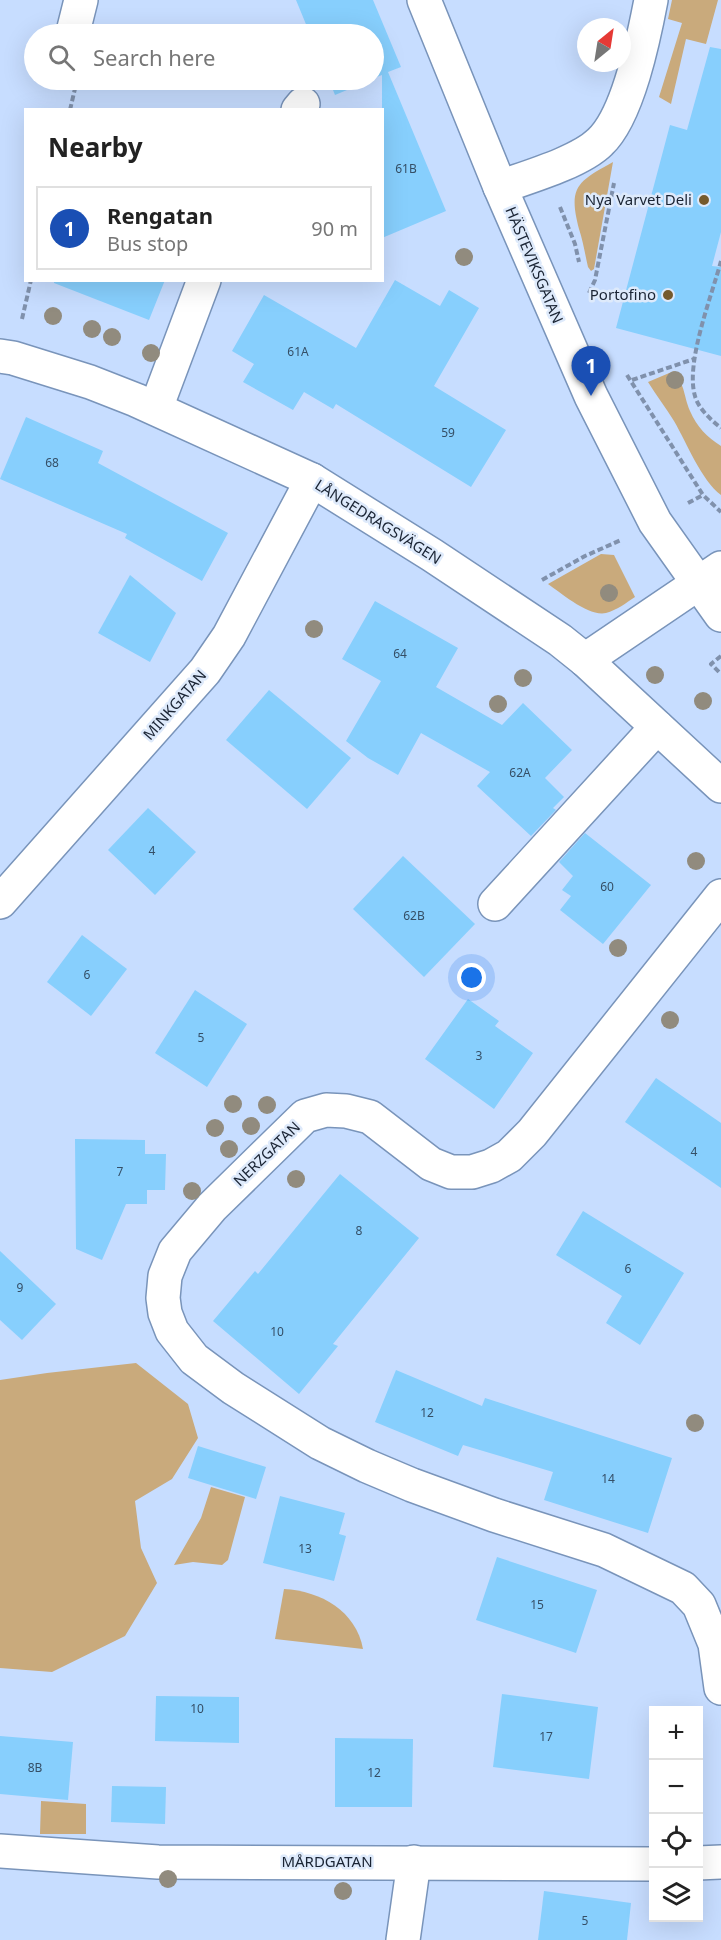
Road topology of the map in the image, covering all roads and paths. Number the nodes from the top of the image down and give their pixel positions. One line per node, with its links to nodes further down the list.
1 (424, 0): 7 (street, HÄSTEVIKSGATAN)
2 (651, 0): 5 (street)
3 (75, 90): 4 (path)
4 (70, 108)
5 (544, 170): 7 (street); 9 (path)
6 (614, 182): 12 (path)
7 (500, 187): 22 (street, HÄSTEVIKSGATAN)
8 (721, 261): 15 (path)
9 (580, 266)
10 (31, 282): 13 (path)
11 (203, 282): 18 (street)
12 (584, 287)
13 (21, 322)
14 (0, 356): 18 (street, LÅNGEDRAGSVÄGEN)
15 (694, 358): 17 (path); 19 (path)
16 (626, 373): 17 (path)
17 (632, 380): 21 (path)
18 (156, 408): 20 (street, LÅNGEDRAGSVÄGEN)
19 (721, 428)
20 (312, 480): 25 (street, LÅNGEDRAGSVÄGEN); 30 (street, MINKGATAN)
21 (721, 512)
22 (710, 575): 23 (street); 25 (street)
23 (721, 615)
24 (721, 656): 26 (path)
25 (585, 660): 27 (street, LÅNGEDRAGSVÄGEN)
26 (721, 674)
27 (657, 727): 28 (street, LÅNGEDRAGSVÄGEN); 31 (street)
28 (721, 786)
29 (721, 896): 32 (street, NERZGATAN)
30 (0, 902)
31 (495, 904)
32 (721, 1688)
33 (0, 1851): 34 (street, MÅRDGATAN)
34 (414, 1862): 37 (street, MÅRDGATAN); 38 (street)
35 (721, 1862): 36 (street)
36 (703, 1863)
37 (649, 1864)
38 (403, 1940)

